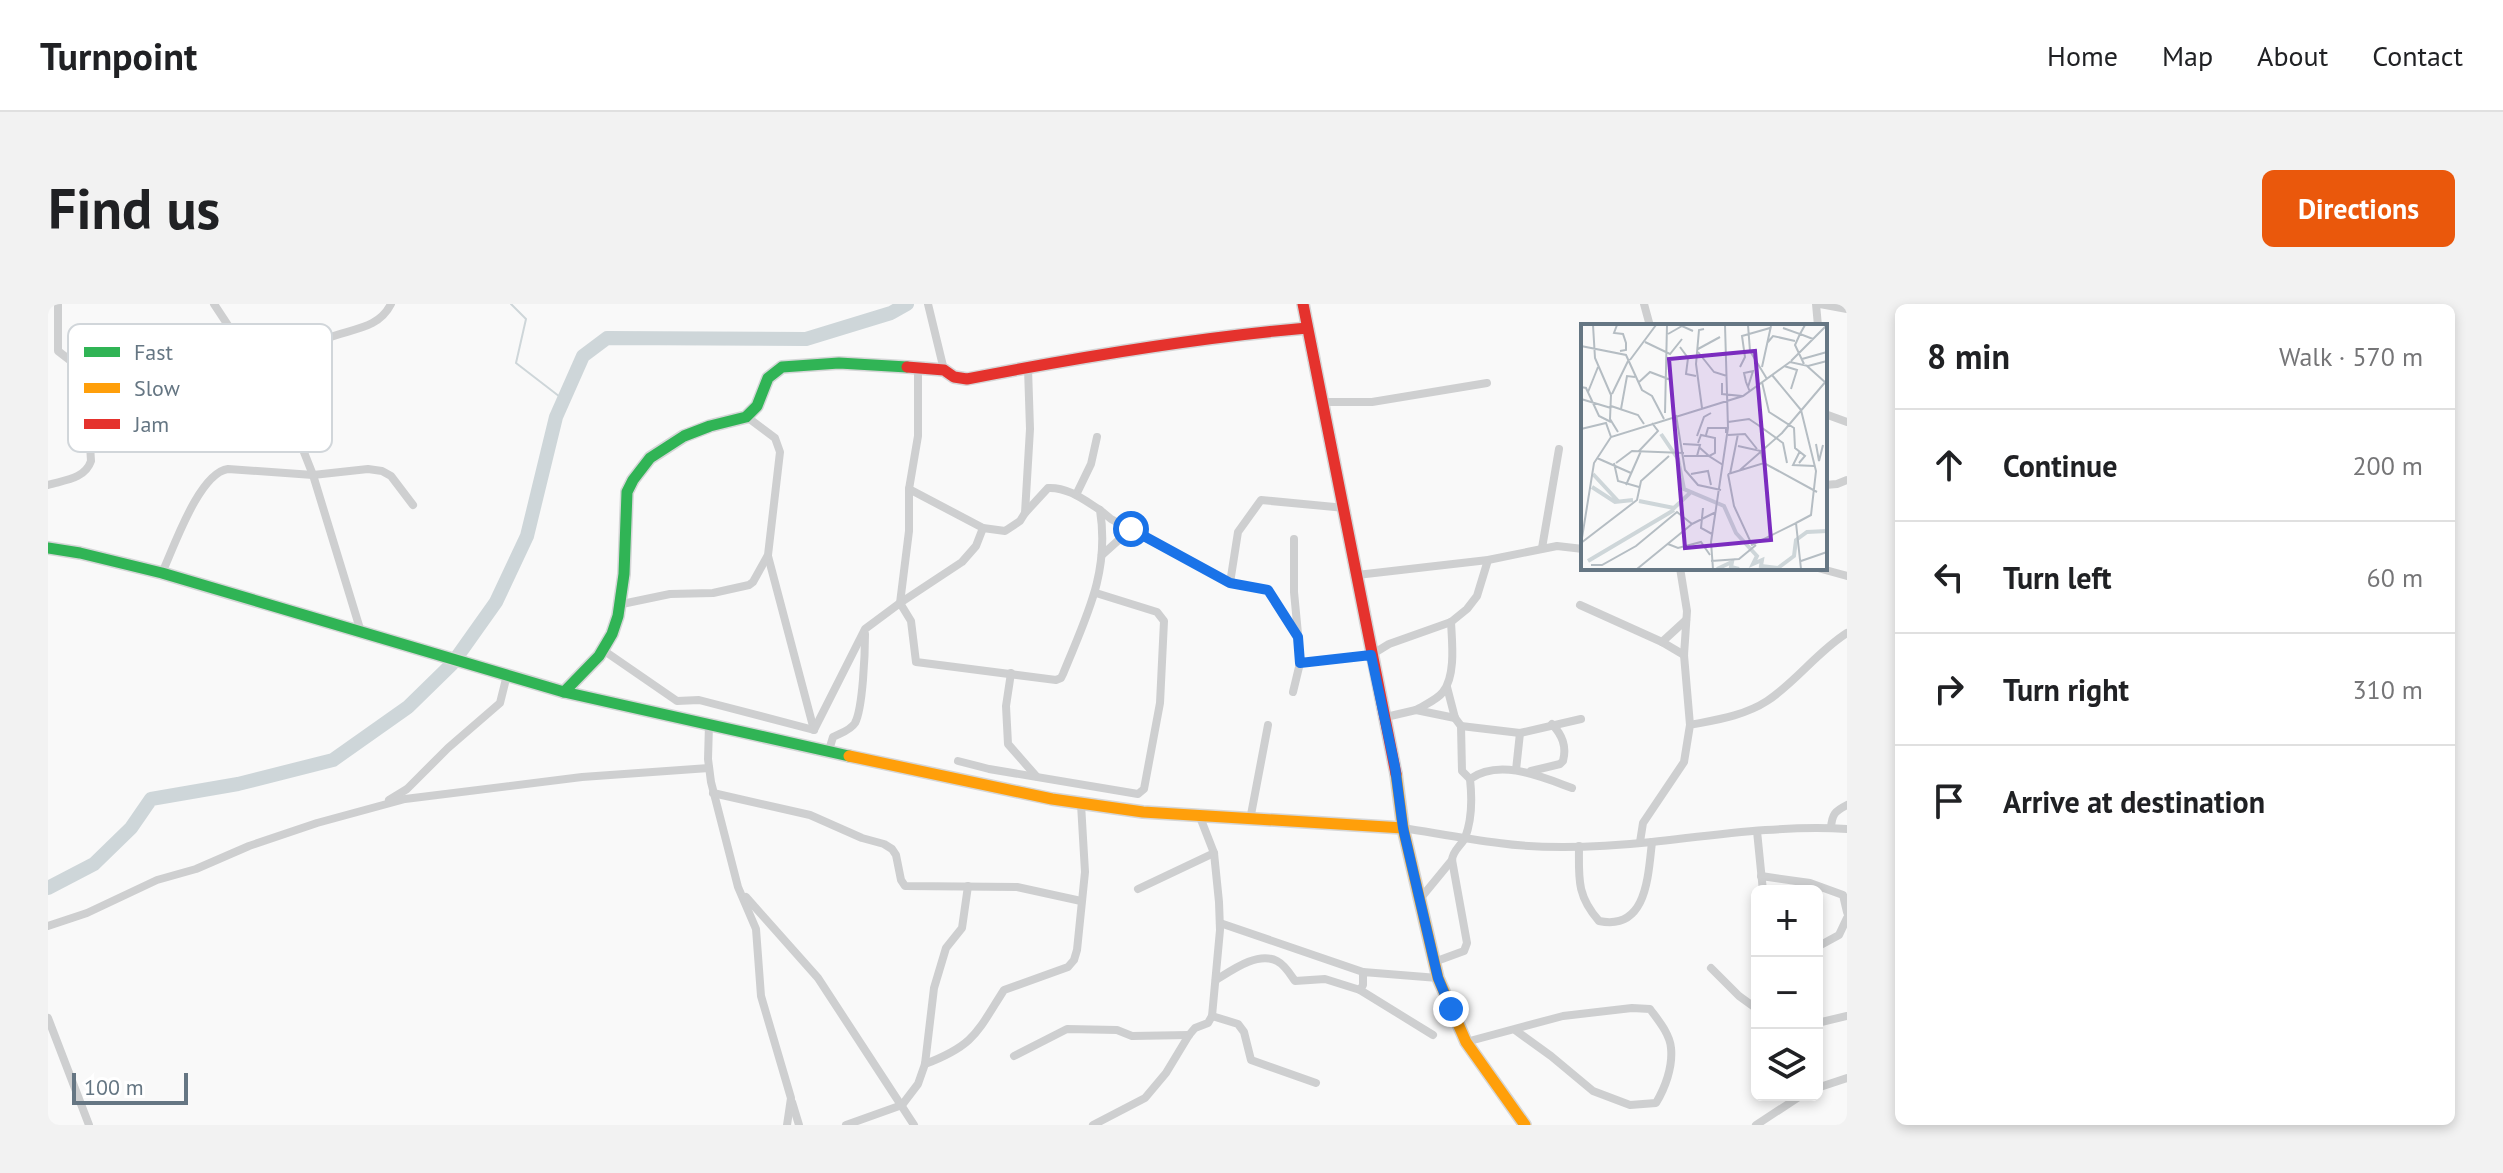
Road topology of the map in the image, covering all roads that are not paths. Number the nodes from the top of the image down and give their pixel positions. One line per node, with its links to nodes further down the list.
1 (58, 304): 15 (street)
2 (214, 304): 11 (street)
3 (391, 304): 14 (street)
4 (1303, 304): 13 (street)
5 (1644, 304): 10 (street)
6 (1651, 304): 10 (street)
7 (1818, 304): 9 (street)
8 (928, 306): 18 (street)
9 (1847, 309)
10 (1646, 314): 12 (street)
11 (227, 324)
12 (1649, 324)
13 (1307, 328): 16 (street); 20 (street)
14 (332, 338)
15 (68, 359)
16 (1028, 368): 18 (street); 37 (street)
17 (918, 369): 18 (street); 22 (street); 32 (street)
18 (944, 370)
19 (1487, 383): 20 (street)
20 (1323, 402): 35 (street)
21 (1827, 415): 23 (street)
22 (747, 417): 44 (street); 55 (street)
23 (1847, 422)
24 (1097, 437): 33 (street)
25 (1559, 449): 42 (street)
26 (90, 452): 30 (street)
27 (304, 452): 28 (street)
28 (313, 475): 34 (street); 49 (street); 60 (street)
29 (1847, 480): 31 (street)
30 (48, 485)
31 (1827, 485)
32 (909, 489): 38 (street); 54 (street)
33 (1076, 495): 36 (street); 37 (street)
34 (413, 505)
35 (1345, 508): 50 (street); 52 (street)
36 (1100, 510): 39 (street); 45 (street)
37 (1025, 513): 38 (street)
38 (983, 528): 54 (street)
39 (1131, 529): 45 (street); 52 (street)
40 (1294, 539): 62 (street)
41 (48, 548): 49 (street)
42 (1542, 548): 43 (street); 46 (street)
43 (1581, 549)
44 (768, 555): 55 (street); 81 (street)
45 (1102, 555): 53 (street)
46 (1488, 560): 50 (street); 58 (street)
47 (1680, 570): 57 (street)
48 (1825, 570): 51 (street)
49 (162, 573): 60 (street)
50 (1357, 575): 65 (street)
51 (1847, 576)
52 (1230, 583): 62 (street)
53 (1096, 593): 68 (street); 90 (street)
54 (900, 603): 59 (street); 68 (street)
55 (622, 604): 64 (street)
56 (1580, 605): 63 (street)
57 (1686, 620): 63 (street); 66 (street)
58 (1451, 622): 65 (street); 70 (street)
59 (865, 629): 81 (street); 83 (street)
60 (361, 632): 69 (street)
61 (1847, 633): 80 (street)
62 (1298, 637): 67 (street)
63 (1662, 642): 66 (street)
64 (603, 650): 71 (street); 81 (street)
65 (1371, 655): 67 (street); 74 (street)
66 (1684, 655): 80 (street)
67 (1300, 663): 72 (street)
68 (1011, 673): 88 (street)
69 (507, 675): 71 (street); 95 (street)
70 (1446, 686): 73 (street); 76 (street)
71 (564, 692): 77 (street)
72 (1293, 692)
73 (1416, 710): 74 (street); 76 (street)
74 (1386, 717): 98 (street)
75 (1581, 719): 78 (street)
76 (1458, 722): 82 (street); 89 (street)
77 (709, 724): 83 (street); 85 (street)
78 (1552, 724): 82 (street); 87 (street)
79 (1268, 725): 97 (street)
80 (1690, 725): 103 (street)
81 (814, 730)
82 (1520, 733): 86 (street)
83 (829, 750): 93 (street)
84 (958, 761): 88 (street)
85 (709, 768): 92 (street); 95 (street)
86 (1516, 770): 87 (street); 89 (street)
87 (1529, 772): 91 (street)
88 (1036, 776): 90 (street)
89 (1470, 779): 102 (street)
90 (1077, 784): 93 (street)
91 (1572, 788)
92 (713, 793): 110 (street); 111 (street)
93 (1078, 803): 96 (street); 114 (street)
94 (1847, 805): 99 (street)
95 (371, 809): 118 (street)
96 (1200, 817): 97 (street); 106 (street)
97 (1250, 820): 98 (street)
98 (1403, 828): 102 (street); 113 (street)
99 (1831, 828): 100 (street); 101 (street)
100 (1847, 829)
101 (1757, 831): 104 (street); 108 (street)
102 (1465, 838): 105 (street); 107 (street)
103 (1640, 842): 104 (street); 105 (street)
104 (1652, 842): 105 (street)
105 (1579, 846)
106 (1214, 853): 112 (street); 117 (street)
107 (1452, 860): 113 (street); 120 (street)
108 (1761, 876): 109 (street); 115 (street)
109 (1762, 885)
110 (968, 886): 114 (street); 136 (street)
111 (738, 887): 140 (street); 142 (street)
112 (1138, 889)
113 (1420, 899): 120 (street)
114 (1081, 901): 136 (street)
115 (1847, 912)
116 (1847, 918): 119 (street)
117 (1220, 923): 122 (street); 124 (street)
118 (48, 926)
119 (1823, 944)
120 (1434, 962): 123 (street)
121 (1711, 968): 126 (street)
122 (1363, 972): 123 (street); 125 (street)
123 (1438, 978): 134 (street)
124 (1216, 980): 125 (street); 127 (street)
125 (1360, 990): 133 (street)
126 (1751, 1005)
127 (1212, 1016): 132 (street); 138 (street)
128 (1847, 1016): 130 (street)
129 (48, 1018): 143 (street)
130 (1823, 1022)
131 (1515, 1030): 131 (street); 134 (street)
132 (1189, 1035): 135 (street); 148 (street)
133 (1433, 1035)
134 (1466, 1042): 149 (street)
135 (1014, 1056)
136 (925, 1064): 142 (street)
137 (1847, 1078): 139 (street)
138 (1316, 1083)
139 (1823, 1086)
140 (791, 1098): 144 (street); 145 (street)
141 (1793, 1101): 150 (street)
142 (902, 1105): 146 (street); 147 (street)
143 (86, 1124)
144 (787, 1125)
145 (799, 1125)
146 (846, 1125)
147 (914, 1125)
148 (1093, 1125)
149 (1525, 1125)
150 (1756, 1125)

